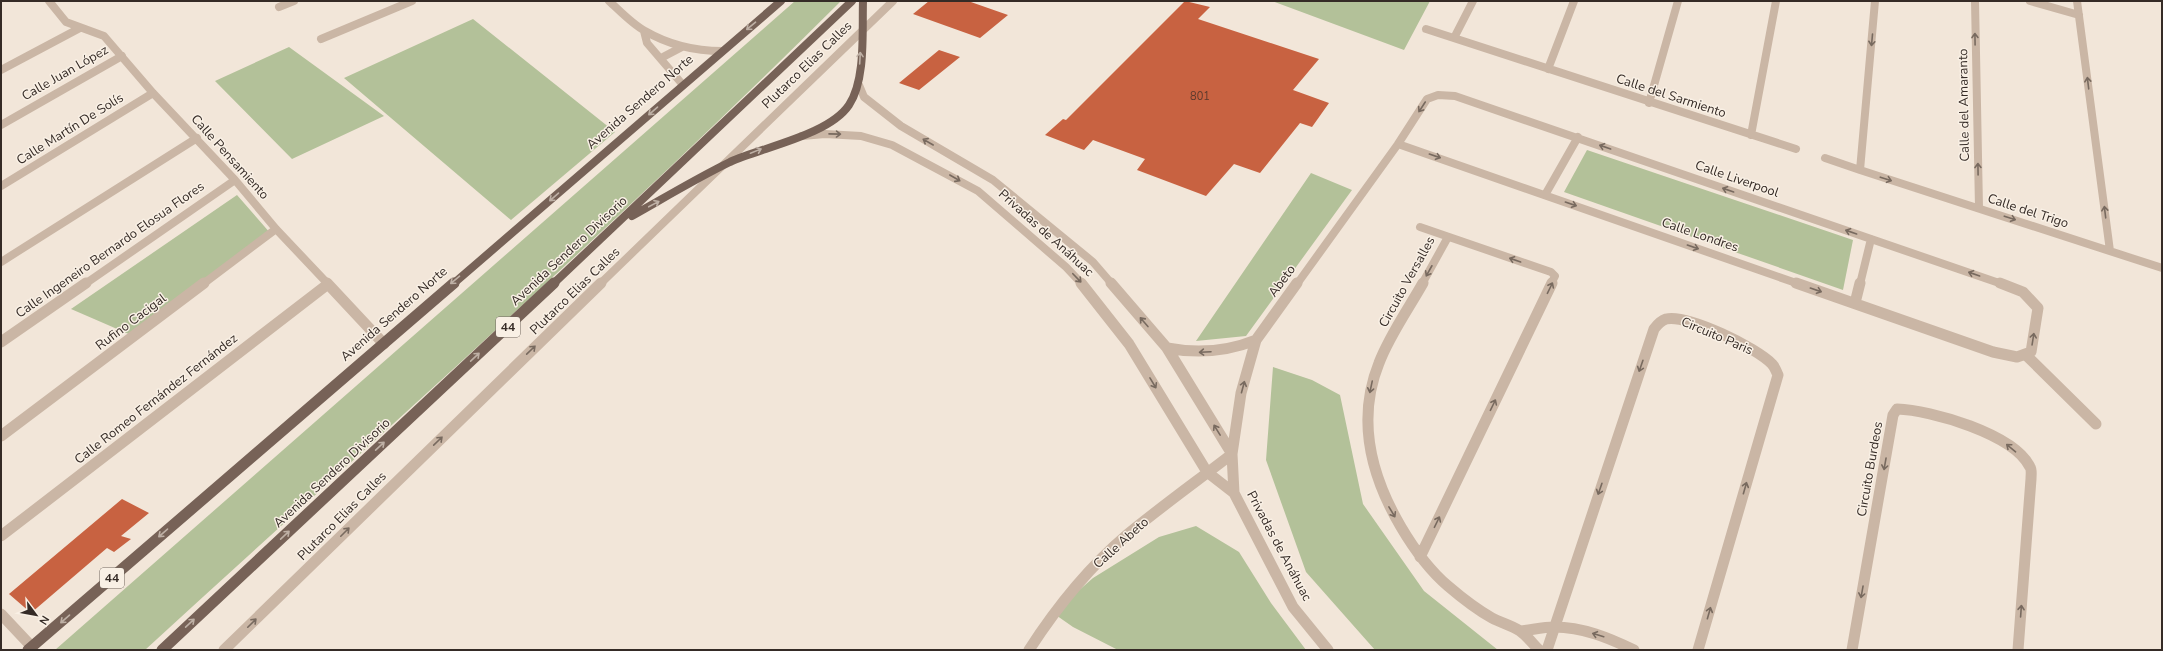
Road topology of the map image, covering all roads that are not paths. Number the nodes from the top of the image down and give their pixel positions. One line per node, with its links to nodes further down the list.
1 (49, 1): 19 (street, Calle Pensamiento)
2 (294, 1): 17 (street)
3 (412, 1): 24 (street)
4 (609, 1): 22 (street)
5 (781, 1): 26 (main road, Avenida Sendero Norte / 44, one-way to 26)
6 (852, 1): 51 (main road, Avenida Sendero Divisorio / 44)
7 (863, 1): 20 (main road)
8 (893, 1): 20 (street, Plutarco Elias Calles)
9 (1473, 1): 23 (street)
10 (1574, 1): 29 (street)
11 (1678, 1): 34 (street)
12 (1776, 1): 36 (street)
13 (1875, 1): 44 (street, one-way to 44)
14 (1975, 1): 50 (street, Calle del Amaranto, one-way to 14)
15 (2030, 1): 18 (street)
16 (2077, 1): 18 (street)
17 (279, 7)
18 (2079, 15): 56 (street, one-way to 18)
19 (80, 28): 27 (street, Calle Pensamiento); 30 (street)
20 (861, 30): 32 (main road, one-way to 20); 43 (street, Plutarco Elias Calles)
21 (1426, 30): 23 (street, Calle del Sarmiento)
22 (644, 31): 25 (street); 28 (street)
23 (1454, 38): 29 (street, Calle del Sarmiento)
24 (321, 39)
25 (682, 47): 26 (street); 28 (street)
26 (722, 51): 31 (main road, Avenida Sendero Norte / 44)
27 (122, 56): 33 (street, Calle Pensamiento); 35 (street, Calle Juan López)
28 (661, 58): 31 (street)
29 (1548, 69): 34 (street, Calle del Sarmiento)
30 (1, 70)
31 (683, 85): 63 (main road, Avenida Sendero Norte / 44, one-way to 63)
32 (859, 85): 37 (main road); 46 (street, Privadas de Anáhuac, one-way to 32)
33 (153, 93): 39 (street, Calle Pensamiento); 47 (street, Calle Martín De Solís)
34 (1648, 102): 36 (street, Calle del Sarmiento)
35 (1, 125)
36 (1751, 135): 41 (street, Calle del Sarmiento)
37 (796, 137): 43 (main road, one-way to 37); 48 (street, Privadas de Anáhuac, one-way to 48)
38 (1578, 137): 40 (street, Calle Liverpool, one-way to 40); 49 (street); 55 (street, Calle Liverpool, one-way to 38)
39 (197, 138): 45 (street, Calle Pensamiento); 57 (street)
40 (1398, 144): 49 (street, Calle Londres, one-way to 49); 61 (street, Abeto)
41 (1796, 149)
42 (1825, 158): 44 (street, Calle del Trigo)
43 (721, 167): 51 (main road, one-way to 43); 78 (street, Plutarco Elias Calles, one-way to 43)
44 (1860, 170): 50 (street, Calle del Trigo, one-way to 50)
45 (235, 180): 53 (street, Calle Pensamiento); 62 (street, Calle Ingeneiro Bernardo Elosua Flores)
46 (993, 180): 48 (street); 64 (street, Privadas de Anáhuac, one-way to 46)
47 (1, 186)
48 (978, 191): 69 (street, Privadas de Anáhuac, one-way to 69)
49 (1545, 195): 60 (street, Calle Londres, one-way to 60)
50 (1979, 208): 56 (street, Calle del Trigo, one-way to 56)
51 (619, 222): 77 (main road, Avenida Sendero Divisorio / 44, one-way to 51)
52 (1420, 227): 54 (street)
53 (276, 229): 59 (street, Calle Pensamiento); 67 (street, Rufino Cacigal)
54 (1448, 237): 72 (street, Circuito Versalles, one-way to 72); 72 (street, Circuito Versalles, one-way to 54)
55 (1871, 239): 60 (street); 65 (street, Calle Liverpool, one-way to 55)
56 (2110, 251): 58 (street, Calle del Trigo)
57 (1, 262)
58 (2162, 268)
59 (328, 284): 63 (street, Calle Pensamiento); 71 (street, Calle Romeo Fernández Fernández)
60 (1855, 303): 65 (street, Calle Londres)
61 (1256, 340): 64 (street, one-way to 64); 68 (street, Abeto, one-way to 61)
62 (1, 342)
63 (384, 344): 76 (main road, Avenida Sendero Norte / 44, one-way to 76)
64 (1167, 348): 68 (street, Privadas de Anáhuac, one-way to 64)
65 (2026, 355): 66 (street)
66 (2096, 424)
67 (1, 436)
68 (1232, 454): 69 (street, Calle Abeto); 70 (street, Privadas de Anáhuac)
69 (1207, 472): 70 (street, Privadas de Anáhuac); 79 (street, Calle Abeto)
70 (1234, 493): 80 (street, Privadas de Anáhuac)
71 (1, 536)
72 (1420, 557): 75 (street)
73 (1, 614): 76 (street)
74 (1554, 626): 75 (street); 82 (street, Circuito Paris); 83 (street, one-way to 74); 84 (street, Circuito Paris, one-way to 74)
75 (1520, 631): 81 (street)
76 (30, 649)
77 (162, 650)
78 (224, 650)
79 (1029, 650)
80 (1328, 650)
81 (1539, 650)
82 (1547, 650)
83 (1634, 650)
84 (1698, 650)
85 (1852, 650): 86 (street, Circuito Burdeos, one-way to 85)
86 (2018, 650)

